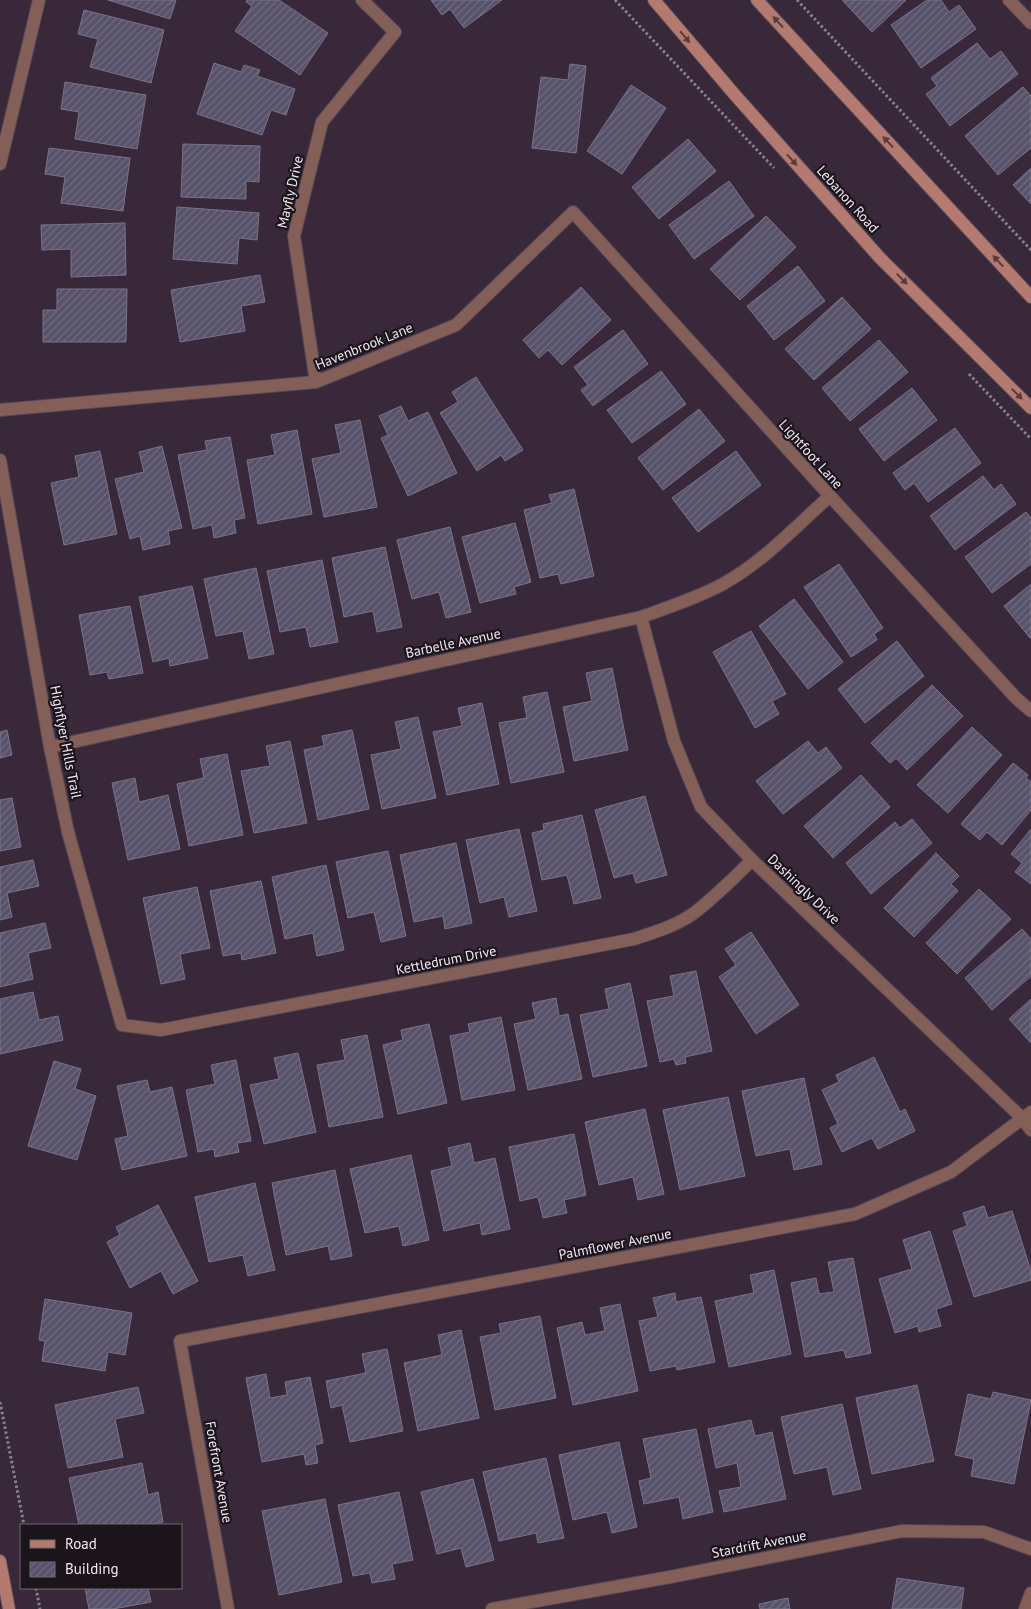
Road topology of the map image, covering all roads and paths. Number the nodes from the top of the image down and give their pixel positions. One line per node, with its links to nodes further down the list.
1 (39, 0): 8 (street)
2 (362, 0): 12 (street, Mayfly Drive)
3 (654, 0): 13 (main road, Lebanon Road, one-way to 13)
4 (757, 0): 11 (main road, one-way to 4)
5 (797, 0): 10 (path)
6 (1009, 0): 7 (street)
7 (1031, 24)
8 (0, 164)
9 (573, 212): 12 (street, Havenbrook Lane); 16 (street, Lightfoot Lane)
10 (1031, 250)
11 (1031, 297)
12 (316, 382): 14 (street, Havenbrook Lane)
13 (1031, 408)
14 (0, 410)
15 (0, 460): 19 (street, Highflyer Hills Trail)
16 (830, 496): 17 (street, Barbelle Avenue); 18 (street, Lightfoot Lane)
17 (641, 617): 19 (street, Barbelle Avenue); 20 (street, Dashingly Drive)
18 (1031, 711)
19 (50, 747): 21 (street, Highflyer Hills Trail)
20 (752, 860): 21 (street, Kettledrum Drive); 22 (street, Dashingly Drive)
21 (122, 1025)
22 (1027, 1115): 23 (street, Dashingly Drive); 24 (street, Palmflower Avenue)
23 (1031, 1130)
24 (180, 1341): 33 (street, Forefront Avenue)
25 (0, 1402): 26 (path)
26 (24, 1524)
27 (1031, 1549): 34 (street, Stardrift Avenue)
28 (0, 1561): 31 (main road)
29 (36, 1589): 32 (path)
30 (1031, 1593): 35 (street)
31 (9, 1609)
32 (40, 1609)
33 (228, 1609)
34 (492, 1609)
35 (1025, 1609)

